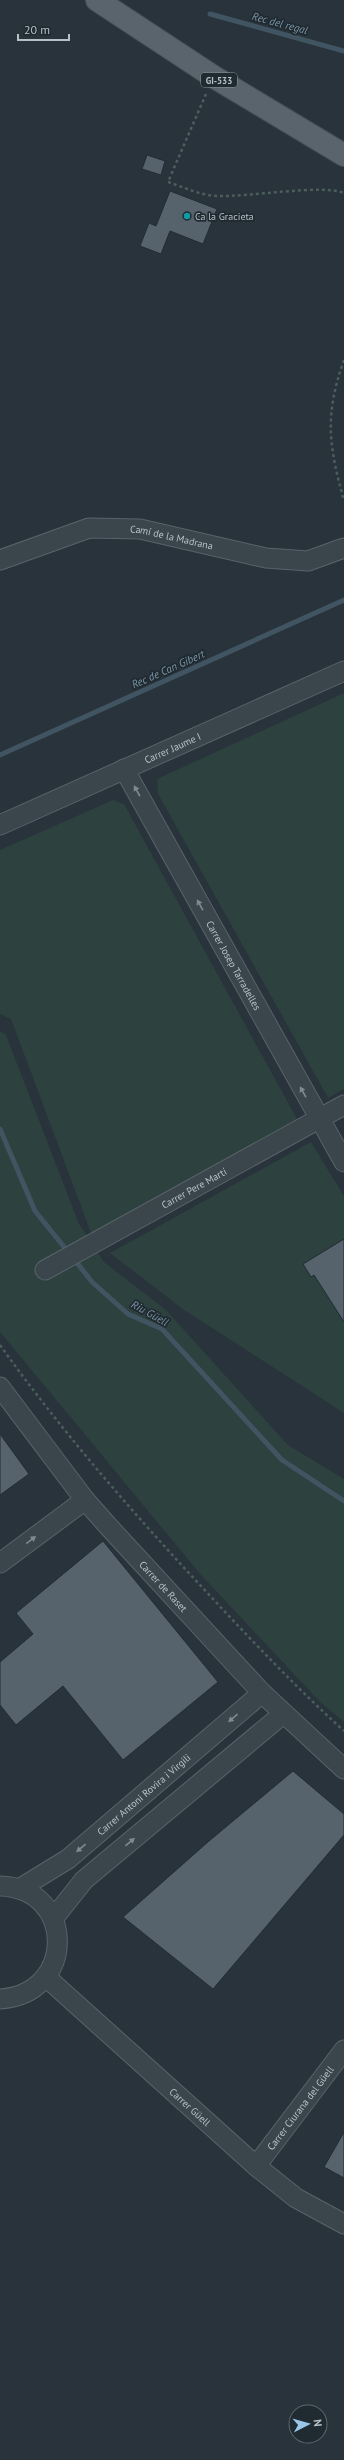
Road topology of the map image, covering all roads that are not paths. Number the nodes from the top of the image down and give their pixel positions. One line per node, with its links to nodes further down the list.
1 (97, 0): 2 (main road, GI-533)
2 (344, 155)
3 (344, 548): 4 (street, Camí de la Madrana)
4 (0, 560)
5 (344, 671): 6 (street, Carrer Jaume I)
6 (124, 769): 7 (street, Carrer Jaume I); 9 (street, Carrer Josep Tarradelles, one-way to 6)
7 (0, 825)
8 (344, 1105): 9 (street, Carrer Pere Martí)
9 (318, 1119): 10 (street, Carrer Josep Tarradelles); 11 (street, Carrer Pere Martí)
10 (344, 1162)
11 (44, 1270)
12 (0, 1387): 13 (street, Carrer de Raset)
13 (85, 1500): 14 (street, one-way to 13); 15 (street, Carrer de Raset)
14 (0, 1563)
15 (262, 1693): 16 (street, Carrer de Raset); 19 (street, Carrer Antoni Rovira i Virgili, one-way to 19)
16 (283, 1714): 17 (street, Carrer de Raset); 20 (street, one-way to 16)
17 (344, 1769)
18 (0, 1886): 19 (street)
19 (19, 1889): 20 (street)
20 (53, 1919): 21 (street)
21 (46, 1978): 22 (street); 24 (street, Carrer Güell)
22 (0, 1999)
23 (344, 2050): 24 (street, Carrer Ciurana del Güell)
24 (256, 2166): 25 (street, Carrer Güell)
25 (344, 2224)

